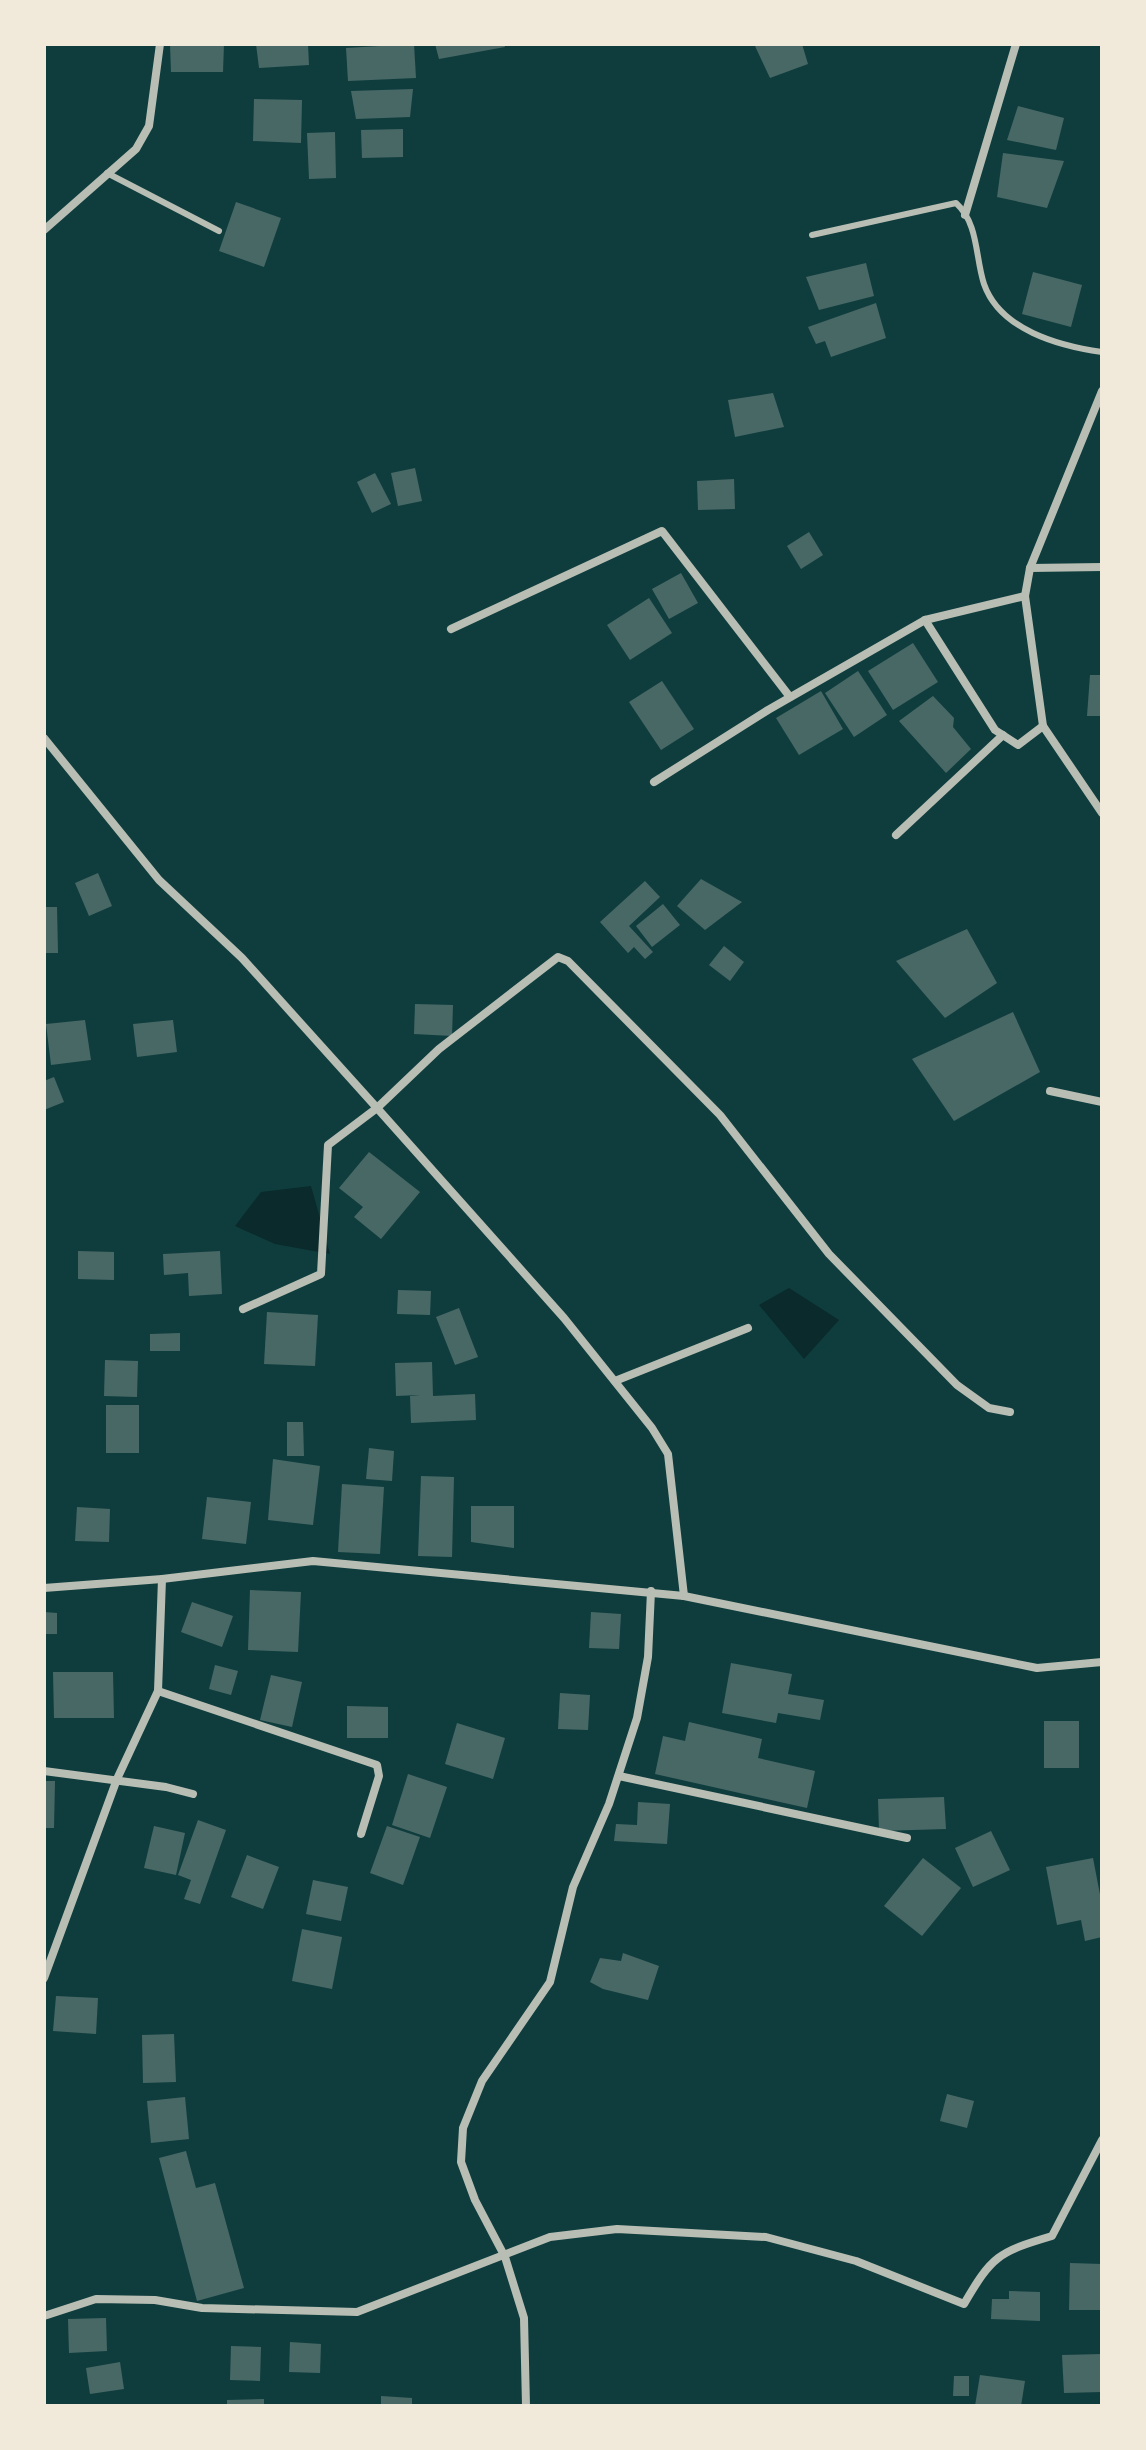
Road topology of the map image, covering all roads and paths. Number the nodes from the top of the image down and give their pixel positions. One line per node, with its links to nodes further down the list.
1 (160, 44): 3 (street)
2 (1016, 44): 4 (street)
3 (107, 173): 5 (street); 6 (lane)
4 (965, 215): 7 (lane); 8 (lane)
5 (44, 230)
6 (219, 231)
7 (812, 235)
8 (1102, 352)
9 (1102, 391): 11 (street)
10 (1102, 567): 11 (street)
11 (1030, 568): 12 (street)
12 (1025, 596): 13 (street); 16 (street)
13 (925, 620): 15 (street); 17 (street)
14 (451, 629): 15 (street)
15 (790, 697): 19 (street)
16 (1043, 726): 17 (street); 20 (street)
17 (1003, 735): 21 (street)
18 (44, 738): 24 (street)
19 (654, 782)
20 (1102, 813)
21 (896, 835)
22 (1050, 1091): 23 (street)
23 (1102, 1102)
24 (377, 1108): 25 (street); 27 (street); 28 (street)
25 (243, 1309)
26 (748, 1328): 27 (street)
27 (615, 1381): 32 (street)
28 (1010, 1412)
29 (162, 1579): 30 (street); 31 (street); 34 (street)
30 (44, 1588)
31 (651, 1591): 32 (street); 36 (street)
32 (684, 1596): 33 (street)
33 (1102, 1662)
34 (158, 1691): 37 (street); 39 (street)
35 (44, 1771): 37 (street)
36 (619, 1776): 40 (street); 43 (street)
37 (117, 1779): 38 (street); 41 (street)
38 (193, 1794)
39 (361, 1834)
40 (907, 1838)
41 (44, 1978)
42 (1102, 2140): 43 (street)
43 (505, 2257): 44 (street); 45 (street)
44 (44, 2316)
45 (526, 2406)

